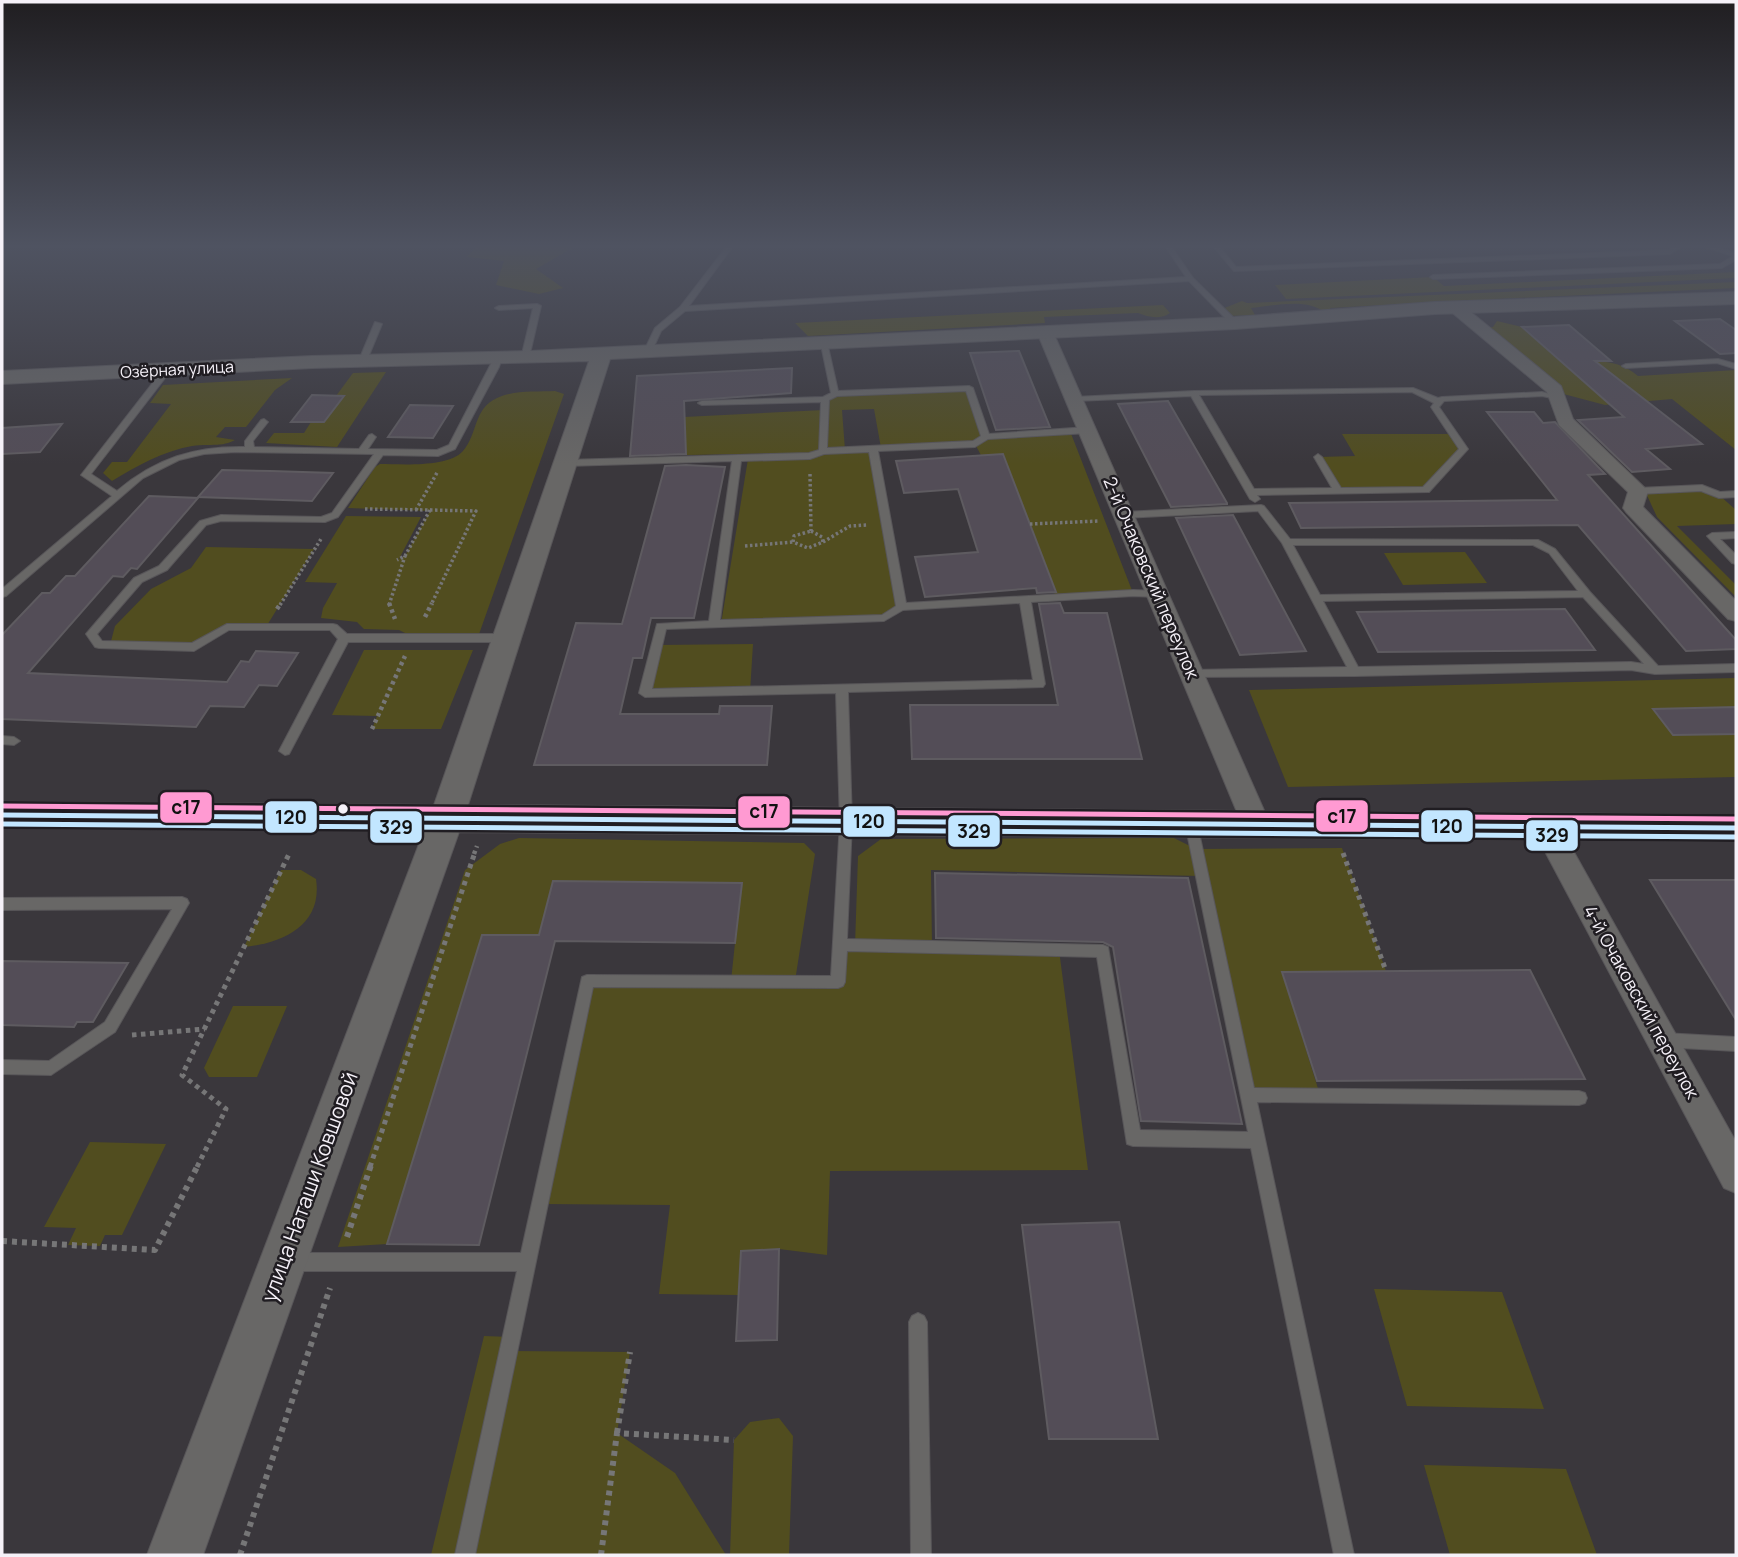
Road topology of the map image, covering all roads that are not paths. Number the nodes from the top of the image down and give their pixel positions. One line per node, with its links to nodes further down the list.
1 (534, 319): 13 (lane)
2 (672, 319): 10 (lane)
3 (1231, 319): 6 (lane)
4 (1295, 319): 6 (street, Озёрная улица)
5 (1469, 319): 23 (street)
6 (1235, 323): 8 (street, Озёрная улица)
7 (378, 324): 14 (lane)
8 (1045, 332): 9 (street, Озёрная улица); 25 (street, 2-й Очаковский переулок)
9 (823, 342): 10 (street, Озёрная улица); 22 (lane)
10 (648, 351): 11 (street, Озёрная улица)
11 (600, 353): 13 (street, Озёрная улица); 39 (street, улица Наташи Ковшовой)
12 (498, 358): 13 (street, Озёрная улица); 14 (street, Озёрная улица); 20 (lane)
13 (525, 358)
14 (363, 360): 17 (street, Озёрная улица)
15 (1626, 366): 16 (lane)
16 (1736, 367)
17 (168, 369): 18 (street, Озёрная улица); 44 (lane)
18 (2, 377)
19 (474, 383): 20 (lane)
20 (487, 383): 36 (lane)
21 (1194, 393): 25 (lane); 26 (lane); 42 (lane)
22 (835, 394): 24 (lane); 31 (lane)
23 (1557, 397): 26 (lane); 41 (street)
24 (825, 399): 27 (lane); 35 (lane)
25 (1075, 399): 29 (street, 2-й Очаковский переулок)
26 (1439, 402): 40 (lane)
27 (702, 403)
28 (264, 422): 32 (lane)
29 (1088, 430): 31 (lane); 46 (street, 2-й Очаковский переулок)
30 (372, 437): 34 (lane)
31 (986, 437): 33 (lane)
32 (250, 449): 34 (lane); 44 (lane)
33 (873, 449): 35 (lane); 55 (lane)
34 (362, 451): 36 (lane)
35 (823, 451): 38 (lane)
36 (380, 452): 58 (lane)
37 (1318, 457): 40 (lane)
38 (737, 460): 39 (lane); 57 (lane)
39 (566, 463): 59 (street, улица Наташи Ковшовой)
40 (1338, 491): 42 (lane)
41 (1638, 491): 43 (lane); 56 (street)
42 (1251, 492): 45 (lane)
43 (1736, 494)
44 (117, 495): 51 (lane)
45 (1261, 508): 46 (lane); 48 (lane)
46 (1125, 517): 52 (street, 2-й Очаковский переулок)
47 (1736, 535): 49 (lane)
48 (1287, 542): 50 (lane); 53 (lane)
49 (1736, 561)
50 (1586, 593): 53 (lane); 61 (lane)
51 (2, 594)
52 (1158, 594): 54 (lane); 63 (street, 2-й Очаковский переулок)
53 (1317, 598): 62 (lane)
54 (1025, 600): 55 (lane); 64 (lane)
55 (901, 607): 57 (lane)
56 (1736, 614)
57 (714, 624): 64 (lane)
58 (344, 638): 59 (lane); 65 (lane)
59 (507, 638): 67 (street, улица Наташи Ковшовой)
60 (1736, 668): 61 (lane)
61 (1655, 670): 62 (lane)
62 (1355, 672): 63 (lane)
63 (1192, 674): 70 (street, 2-й Очаковский переулок)
64 (842, 688): 68 (lane)
65 (285, 751)
66 (2, 816): 67 (street)
67 (466, 820): 68 (street); 82 (street, улица Наташи Ковшовой)
68 (846, 822): 69 (street); 74 (lane)
69 (1191, 823): 70 (street); 78 (lane)
70 (1256, 824): 71 (street)
71 (1546, 827): 72 (street); 75 (street, 4-й Очаковский переулок)
72 (1736, 828)
73 (2, 904): 77 (lane)
74 (839, 946): 80 (lane); 83 (lane)
75 (1661, 1040): 76 (lane); 81 (street, 4-й Очаковский переулок)
76 (1736, 1044)
77 (2, 1067)
78 (1248, 1094): 79 (lane); 80 (lane)
79 (1579, 1098)
80 (1257, 1140): 88 (lane)
81 (1736, 1176)
82 (283, 1262): 83 (lane); 85 (street, улица Наташи Ковшовой)
83 (528, 1262): 86 (lane)
84 (918, 1322): 87 (lane)
85 (175, 1555)
86 (465, 1555)
87 (921, 1555)
88 (1344, 1555)

